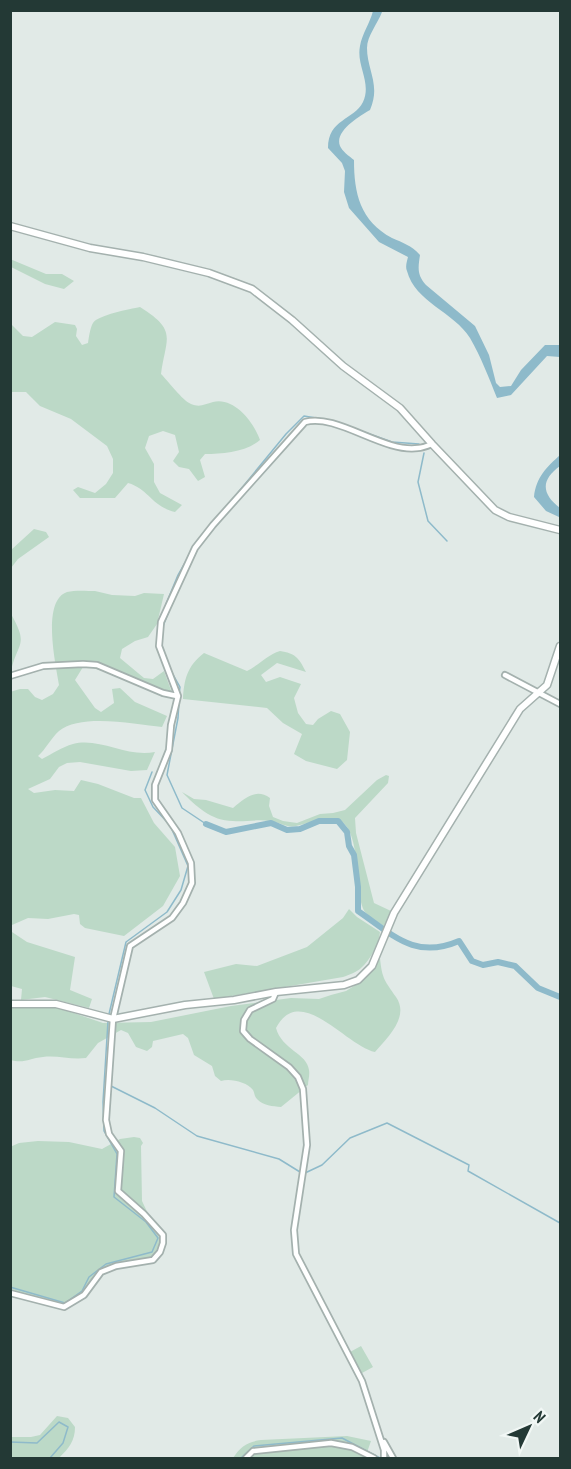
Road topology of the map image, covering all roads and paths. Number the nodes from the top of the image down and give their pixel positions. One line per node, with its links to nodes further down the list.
1 (10, 226): 2 (street)
2 (432, 444): 3 (street); 8 (street)
3 (561, 530)
4 (561, 646): 7 (street)
5 (505, 675): 7 (street)
6 (10, 676): 8 (street)
7 (540, 693): 9 (street); 10 (street)
8 (178, 696): 12 (street)
9 (561, 704)
10 (276, 993): 12 (street); 14 (street)
11 (10, 1004): 12 (street)
12 (113, 1019): 13 (street)
13 (10, 1293)
14 (379, 1434): 17 (street); 18 (street)
15 (246, 1458): 16 (street)
16 (374, 1458)
17 (384, 1458)
18 (393, 1458)

